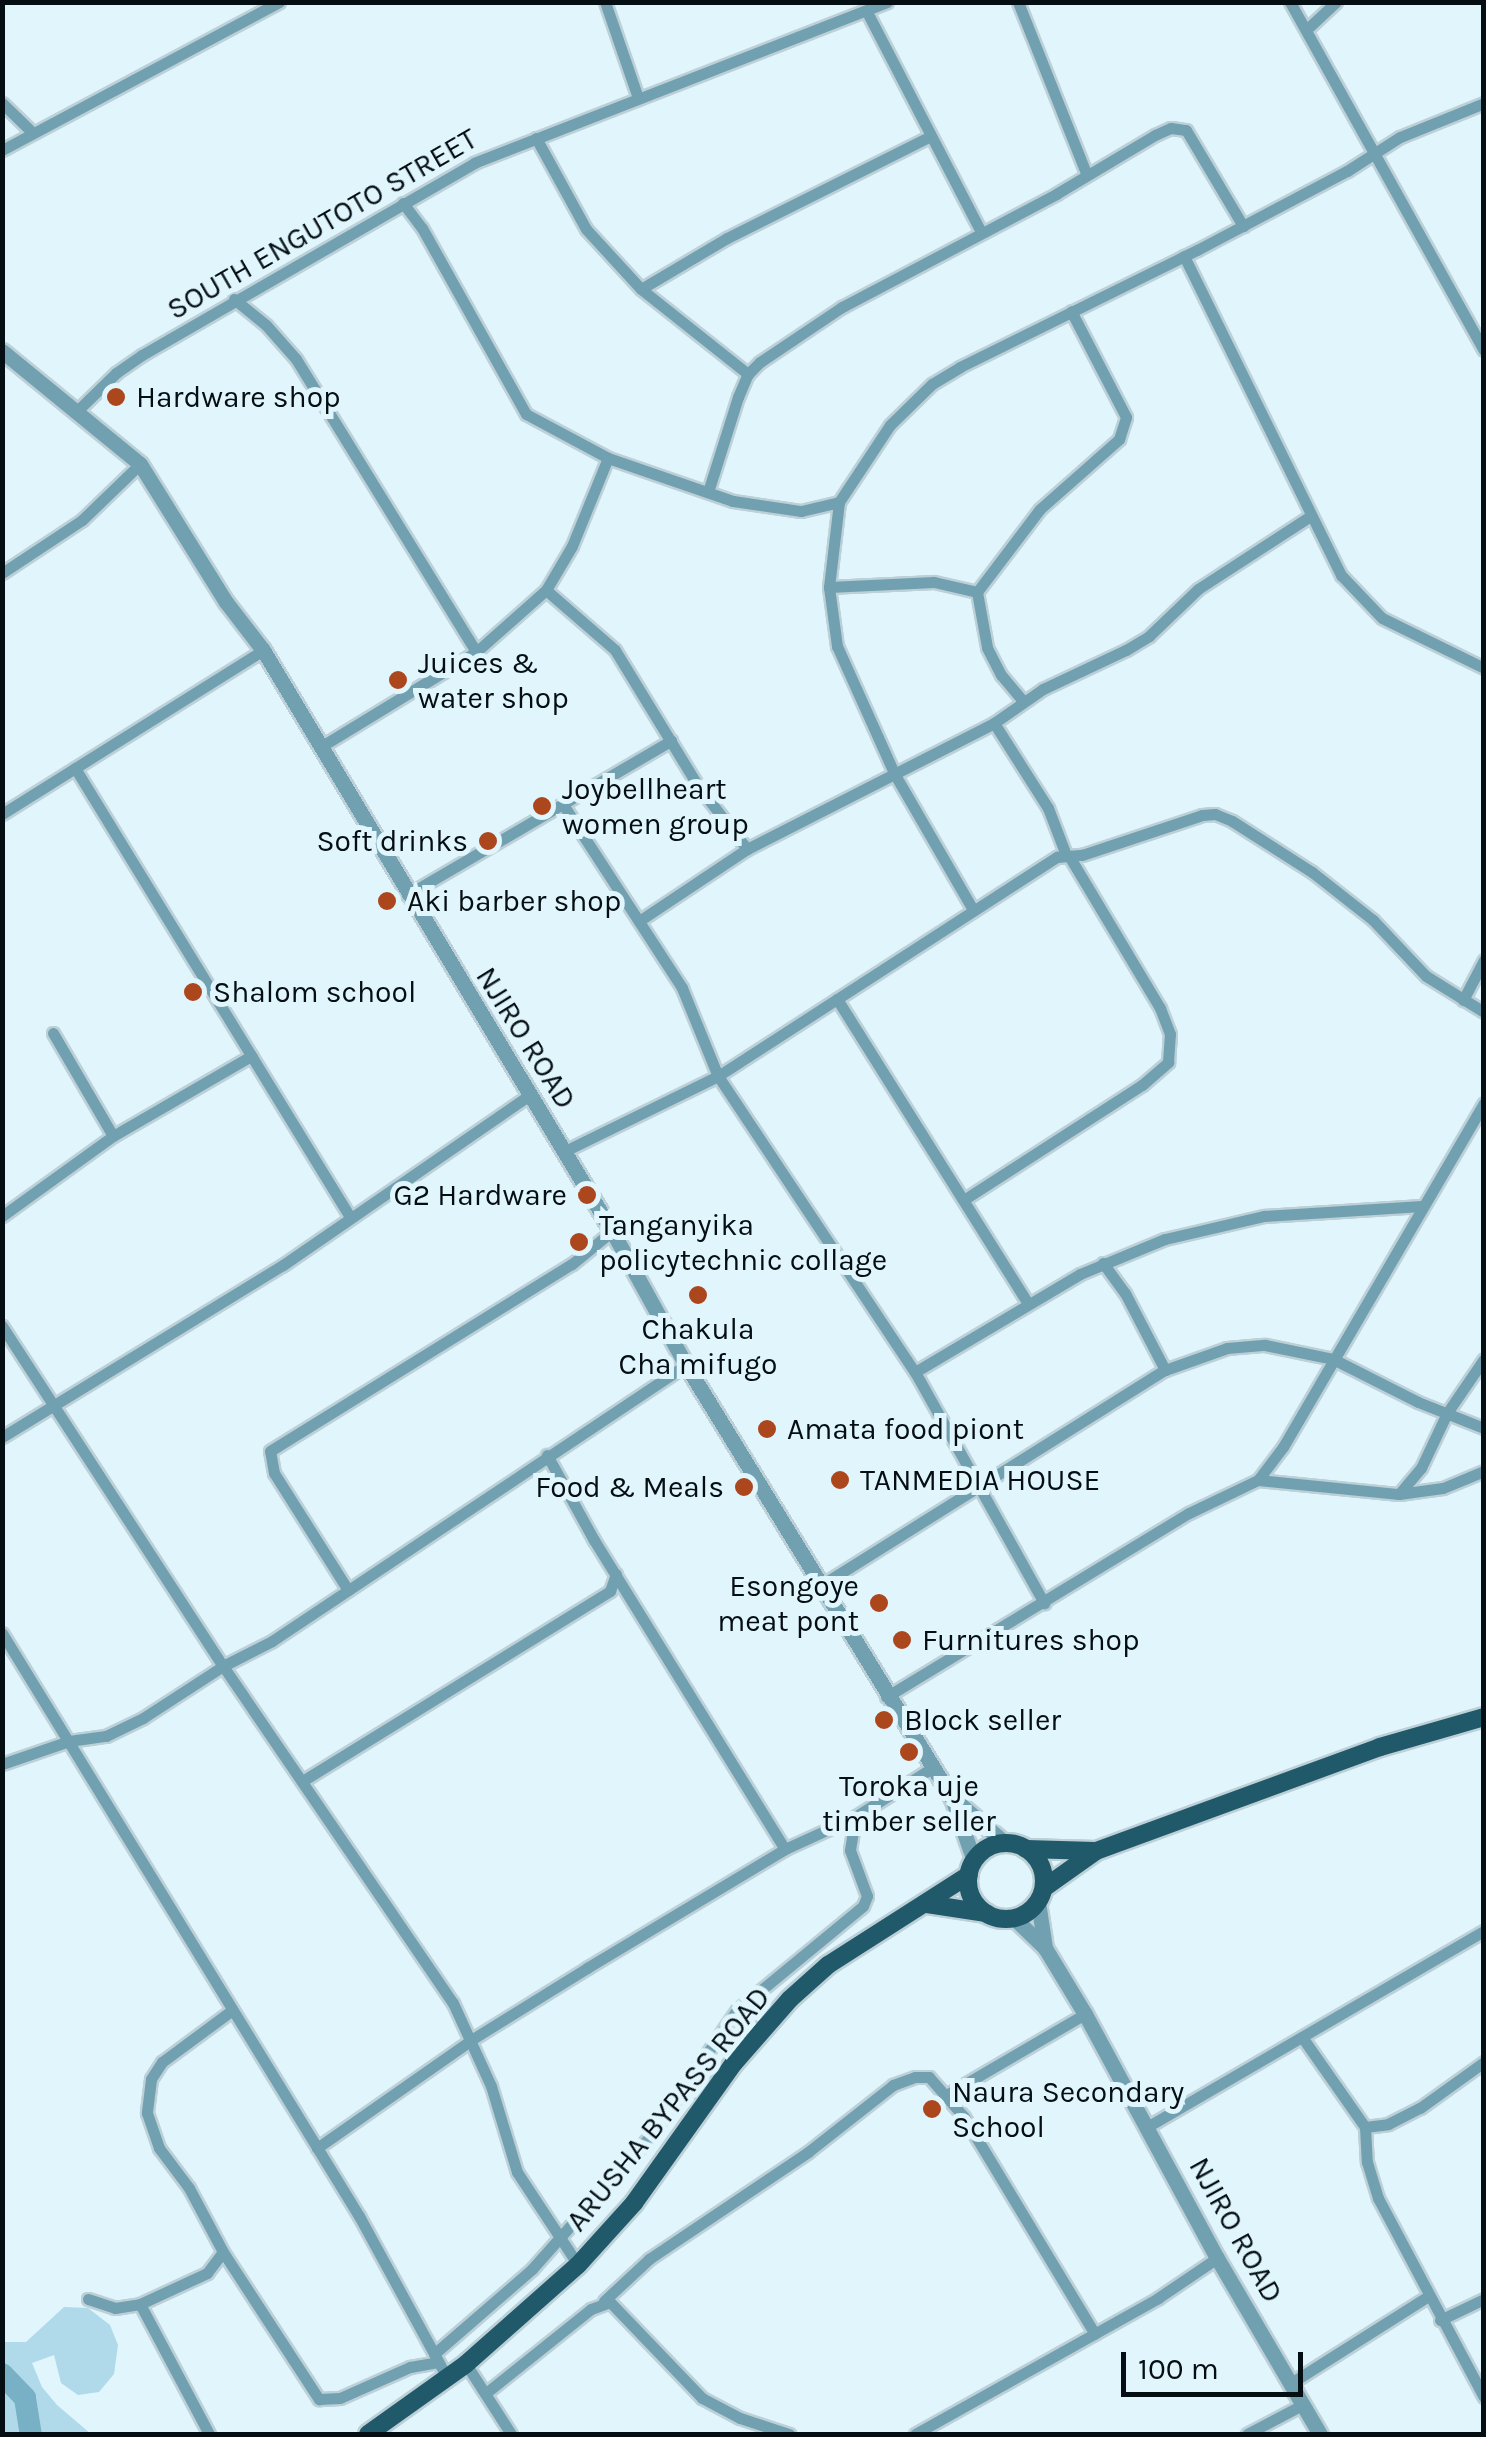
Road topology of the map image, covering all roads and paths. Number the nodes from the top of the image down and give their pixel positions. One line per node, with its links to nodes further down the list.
1 (279, 2): 12 (street)
2 (605, 2): 9 (street)
3 (887, 2): 7 (street, SOUTH ENGUTOTO STREET)
4 (1018, 2): 17 (street)
5 (1290, 2): 8 (street)
6 (1336, 2): 8 (street)
7 (866, 12): 9 (street, SOUTH ENGUTOTO STREET); 13 (street)
8 (1306, 30): 16 (street)
9 (638, 98): 14 (street, SOUTH ENGUTOTO STREET)
10 (2, 103): 12 (street)
11 (1484, 103): 16 (street)
12 (32, 132): 15 (street)
13 (929, 136): 20 (street); 22 (street)
14 (536, 138): 18 (street, SOUTH ENGUTOTO STREET); 22 (street)
15 (2, 150)
16 (1374, 156): 19 (street); 26 (street)
17 (1087, 174): 19 (street); 20 (street)
18 (404, 204): 23 (street, SOUTH ENGUTOTO STREET); 29 (street)
19 (1243, 226): 21 (street)
20 (981, 232): 27 (street)
21 (1184, 256): 24 (street); 33 (street)
22 (642, 289): 27 (street)
23 (234, 299): 28 (street, SOUTH ENGUTOTO STREET); 39 (street)
24 (1070, 311): 32 (street); 37 (street)
25 (2, 350): 28 (street, NJIRO ROAD)
26 (1484, 350)
27 (748, 374): 31 (street)
28 (79, 409): 30 (street, NJIRO ROAD)
29 (608, 458): 31 (street); 36 (street)
30 (140, 464): 34 (street); 38 (street, NJIRO ROAD)
31 (708, 492): 32 (street)
32 (839, 502): 35 (street)
33 (1310, 517): 40 (street); 41 (street)
34 (2, 573)
35 (830, 587): 37 (street); 46 (street)
36 (546, 590): 39 (street); 43 (street)
37 (977, 592): 41 (street)
38 (263, 650): 44 (street, NJIRO ROAD); 45 (street)
39 (476, 652): 44 (street)
40 (1484, 668)
41 (1023, 701): 42 (street)
42 (994, 723): 46 (street); 50 (street)
43 (671, 741): 47 (street); 49 (street)
44 (322, 746): 51 (street, NJIRO ROAD)
45 (75, 768): 48 (street); 59 (street)
46 (894, 773): 49 (street); 52 (street)
47 (564, 806): 51 (street); 53 (street)
48 (2, 814)
49 (747, 849): 53 (street)
50 (1068, 856): 52 (street); 56 (street); 65 (street)
51 (407, 896): 61 (street, NJIRO ROAD)
52 (972, 908): 55 (street)
53 (639, 920): 60 (street)
54 (1484, 960): 56 (street)
55 (836, 998): 60 (street); 65 (street)
56 (1463, 1000): 57 (street)
57 (1484, 1012)
58 (53, 1033): 63 (street)
59 (251, 1056): 63 (street); 68 (street)
60 (718, 1076): 64 (street); 77 (street)
61 (528, 1096): 64 (street, NJIRO ROAD); 68 (street)
62 (1484, 1103): 66 (street)
63 (113, 1136): 67 (street)
64 (565, 1151): 69 (street, NJIRO ROAD)
65 (964, 1199): 71 (street)
66 (1422, 1206): 70 (street); 74 (street)
67 (2, 1216)
68 (350, 1217): 78 (street)
69 (612, 1231): 75 (street, NJIRO ROAD); 89 (street)
70 (1103, 1264): 71 (street); 76 (street)
71 (1028, 1304): 77 (street)
72 (2, 1326): 78 (street)
73 (1484, 1358): 79 (street)
74 (1333, 1359): 76 (street); 79 (street); 84 (street)
75 (686, 1365): 82 (street); 88 (street, NJIRO ROAD)
76 (1165, 1370): 85 (street)
77 (915, 1372): 85 (street)
78 (53, 1405): 81 (street); 92 (street)
79 (1447, 1413): 80 (street); 86 (street)
80 (1484, 1428)
81 (2, 1437)
82 (547, 1455): 87 (street); 89 (street)
83 (1484, 1471): 86 (street)
84 (1258, 1480): 86 (street); 90 (street)
85 (981, 1486): 88 (street); 90 (street)
86 (1399, 1494)
87 (616, 1574): 98 (street); 102 (street)
88 (820, 1586): 93 (street, NJIRO ROAD)
89 (348, 1590): 92 (street)
90 (1044, 1603): 93 (street)
91 (2, 1633): 95 (street)
92 (224, 1666): 95 (street); 98 (street)
93 (886, 1697): 97 (street, NJIRO ROAD)
94 (1484, 1717): 104 (main road)
95 (68, 1741): 96 (street); 112 (street)
96 (2, 1764)
97 (932, 1768): 99 (street, NJIRO ROAD); 100 (street)
98 (304, 1780): 115 (street)
99 (952, 1798): 101 (street, NJIRO ROAD); 105 (street, NJIRO ROAD)
100 (855, 1817): 102 (street); 121 (street)
101 (1006, 1844): 103 (main road); 105 (main road, ARUSHA BYPASS ROAD)
102 (786, 1850): 115 (street)
103 (1026, 1850): 104 (main road); 106 (main road)
104 (1096, 1851): 106 (main road)
105 (971, 1868): 107 (main road, ARUSHA BYPASS ROAD); 108 (main road)
106 (1041, 1895): 109 (main road); 111 (street, NJIRO ROAD)
107 (928, 1904): 108 (main road); 124 (main road, ARUSHA BYPASS ROAD)
108 (986, 1914): 109 (main road)
109 (1014, 1918): 111 (street, NJIRO ROAD)
110 (1484, 1931): 114 (street)
111 (1045, 1948): 113 (street, NJIRO ROAD)
112 (231, 2011): 120 (street); 122 (street)
113 (1085, 2014): 117 (street); 118 (street, NJIRO ROAD)
114 (1302, 2037): 118 (street); 119 (street)
115 (472, 2040): 120 (street); 121 (street)
116 (1484, 2062): 119 (street)
117 (948, 2094): 128 (street); 131 (street)
118 (1147, 2127): 123 (street, NJIRO ROAD)
119 (1365, 2127): 125 (street)
120 (317, 2148): 132 (street)
121 (557, 2236): 124 (street); 132 (street)
122 (224, 2252): 129 (street); 132 (street)
123 (1218, 2258): 131 (street); 135 (street, NJIRO ROAD)
124 (578, 2265): 133 (main road, ARUSHA BYPASS ROAD)
125 (1427, 2296): 130 (street); 135 (street)
126 (88, 2298): 129 (street)
127 (1484, 2299): 130 (street)
128 (604, 2301): 136 (street); 142 (street)
129 (140, 2304): 139 (street)
130 (1440, 2320): 137 (street)
131 (1095, 2334): 143 (street)
132 (436, 2358): 134 (street)
133 (466, 2364): 134 (main road, ARUSHA BYPASS ROAD); 136 (street)
134 (448, 2379): 140 (main road, ARUSHA BYPASS ROAD)
135 (1291, 2383): 138 (street, NJIRO ROAD)
136 (486, 2392): 141 (street)
137 (1483, 2396)
138 (1304, 2404): 144 (street); 145 (street, NJIRO ROAD)
139 (209, 2434)
140 (368, 2434)
141 (512, 2434)
142 (790, 2434)
143 (914, 2434)
144 (1246, 2434)
145 (1320, 2434)

